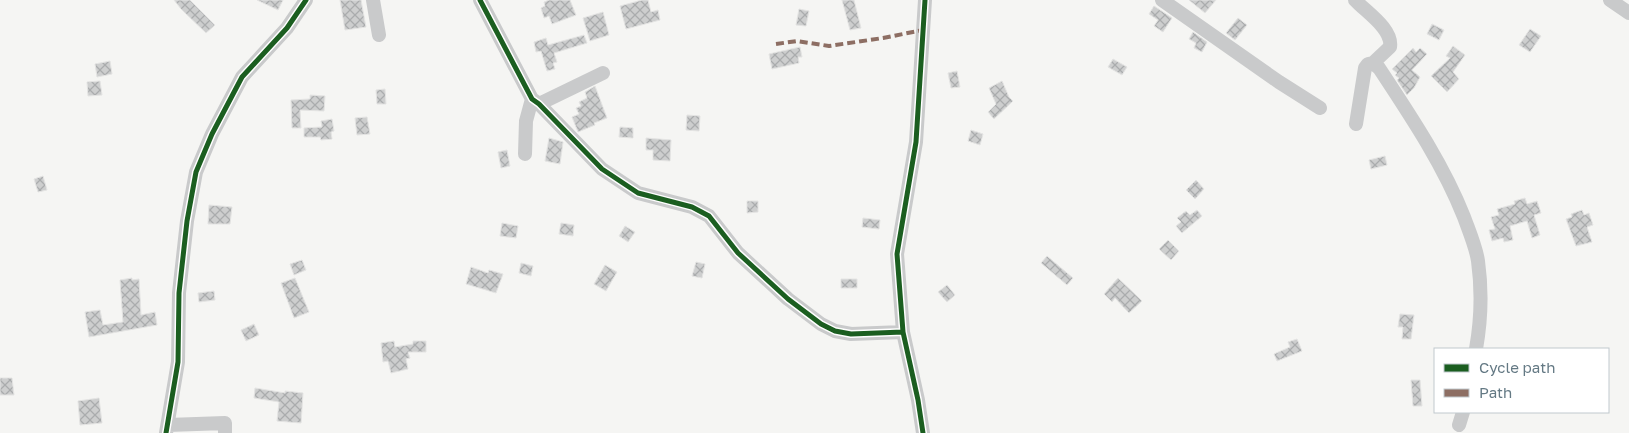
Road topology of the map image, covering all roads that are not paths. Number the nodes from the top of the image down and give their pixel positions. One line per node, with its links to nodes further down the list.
1 (306, 0): 18 (street)
2 (373, 0): 9 (street)
3 (480, 0): 12 (street)
4 (925, 0): 16 (street)
5 (1162, 0): 13 (street)
6 (1354, 0): 10 (street)
7 (1610, 0): 8 (street)
8 (1629, 13)
9 (379, 35)
10 (1373, 63): 14 (street); 17 (street)
11 (603, 73): 12 (street)
12 (535, 102): 15 (street); 16 (street)
13 (1320, 108)
14 (1356, 124)
15 (525, 154)
16 (903, 332): 20 (street)
17 (1476, 348)
18 (167, 429): 19 (street)
19 (225, 433)
20 (923, 433)

